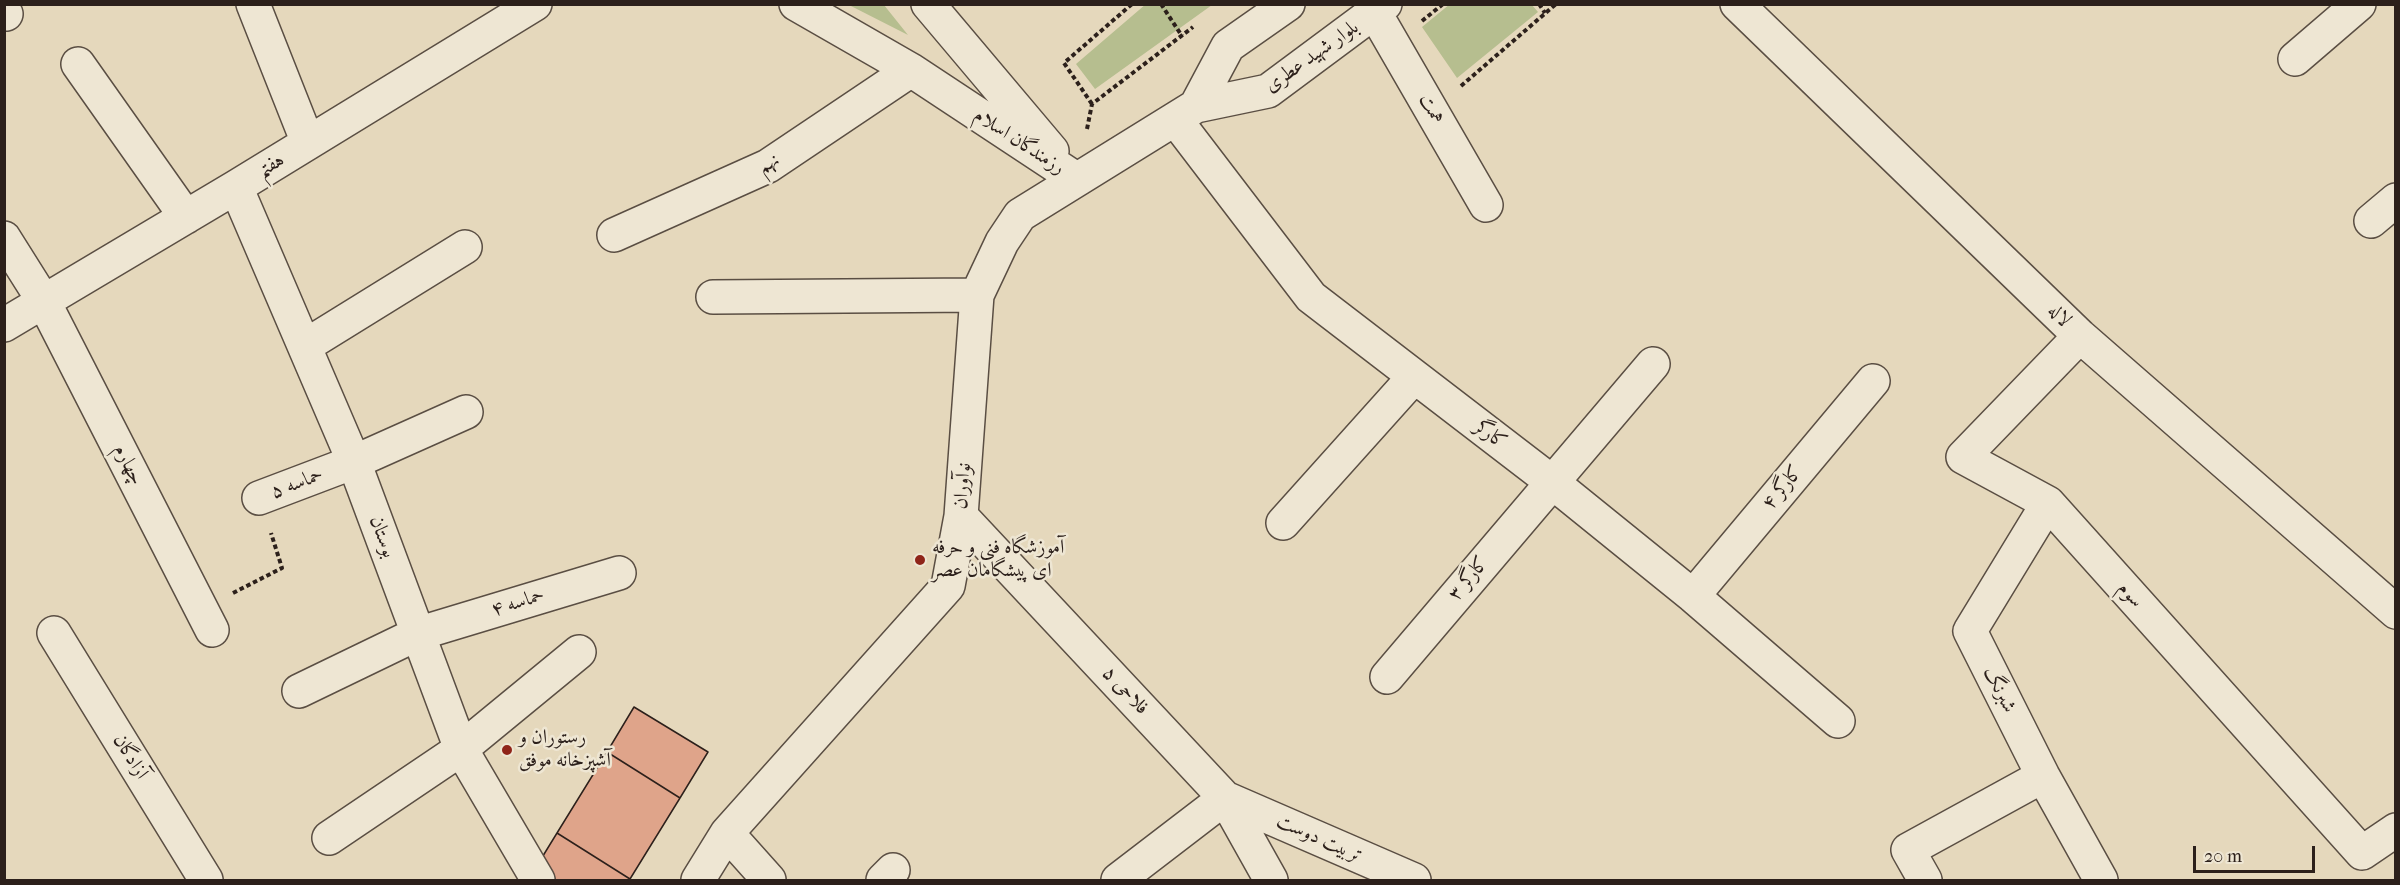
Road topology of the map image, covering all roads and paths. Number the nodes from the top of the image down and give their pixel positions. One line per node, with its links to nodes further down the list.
1 (253, 4): 22 (street)
2 (535, 4): 22 (street, هفتم)
3 (796, 4): 18 (street, رزمندگان اسلام)
4 (928, 4): 23 (street, رزمندگان اسلام)
5 (1132, 4): 19 (path)
6 (1161, 4): 15 (path)
7 (1288, 4): 21 (street)
8 (1539, 4): 13 (path)
9 (1556, 4): 13 (path)
10 (1737, 4): 36 (street, لاله)
11 (2359, 4): 16 (street)
12 (1380, 9): 20 (street, همت); 21 (street, بلوار شهید عطری)
13 (1545, 13): 20 (path)
14 (1198, 23): 15 (path)
15 (1182, 36): 19 (path)
16 (2295, 59)
17 (78, 64): 27 (street)
18 (911, 70): 23 (street, رزمندگان اسلام); 29 (street, نهم)
19 (1092, 104): 23 (path)
20 (1432, 111): 26 (street, همت)
21 (1186, 113): 23 (street, نوآوران); 39 (street, کارگر)
22 (308, 143): 24 (street, هفتم)
23 (1076, 179): 32 (street, نوآوران)
24 (236, 188): 27 (street, هفتم); 37 (street, بوستان)
25 (2396, 200): 28 (street)
26 (1486, 205)
27 (186, 217): 34 (street, هفتم)
28 (2371, 221)
29 (614, 235)
30 (4, 238): 34 (street, چهارم)
31 (465, 247): 37 (street)
32 (977, 295): 33 (street); 46 (street, نوآوران)
33 (713, 297)
34 (43, 300): 35 (street, هفتم); 51 (street, چهارم)
35 (4, 325)
36 (2080, 336): 45 (street, سوم); 50 (street, لاله)
37 (304, 346): 42 (street, بوستان)
38 (1653, 364): 43 (street, کارگر ۳)
39 (1414, 377): 43 (street, کارگر); 47 (street)
40 (1873, 381): 49 (street, کارگر ۴)
41 (466, 412): 42 (street, حماسه ۵)
42 (354, 462): 44 (street, حماسه ۵); 53 (street, بوستان)
43 (1552, 482): 49 (street, کارگر); 55 (street, کارگر ۳)
44 (259, 498): 51 (path, حماسه ۵)
45 (2048, 503): 59 (street, شبرنگ); 61 (street, سوم)
46 (961, 516): 60 (street, فلاحی ۵); 62 (street, نوآوران)
47 (1283, 523)
48 (619, 573): 53 (street, حماسه ۴)
49 (1693, 596): 57 (street, کارگر)
50 (2396, 612)
51 (207, 620)
52 (54, 633): 64 (street, آزادگان)
53 (417, 634): 56 (street, حماسه ۴); 58 (street, بوستان)
54 (579, 652): 58 (street)
55 (1387, 677)
56 (299, 691)
57 (1838, 721)
58 (460, 749): 63 (street); 65 (street, بوستان)
59 (2043, 777): 71 (street); 72 (street, شبرنگ)
60 (1225, 798): 68 (street); 69 (street, فلاحی ۵); 70 (street, تربیت دوست)
61 (2396, 830)
62 (727, 832): 66 (street, نوآوران); 67 (street)
63 (329, 838)
64 (206, 880)
65 (538, 880)
66 (698, 880)
67 (769, 880)
68 (1118, 880)
69 (1271, 880)
70 (1414, 880)
71 (1925, 880)
72 (2101, 880)

